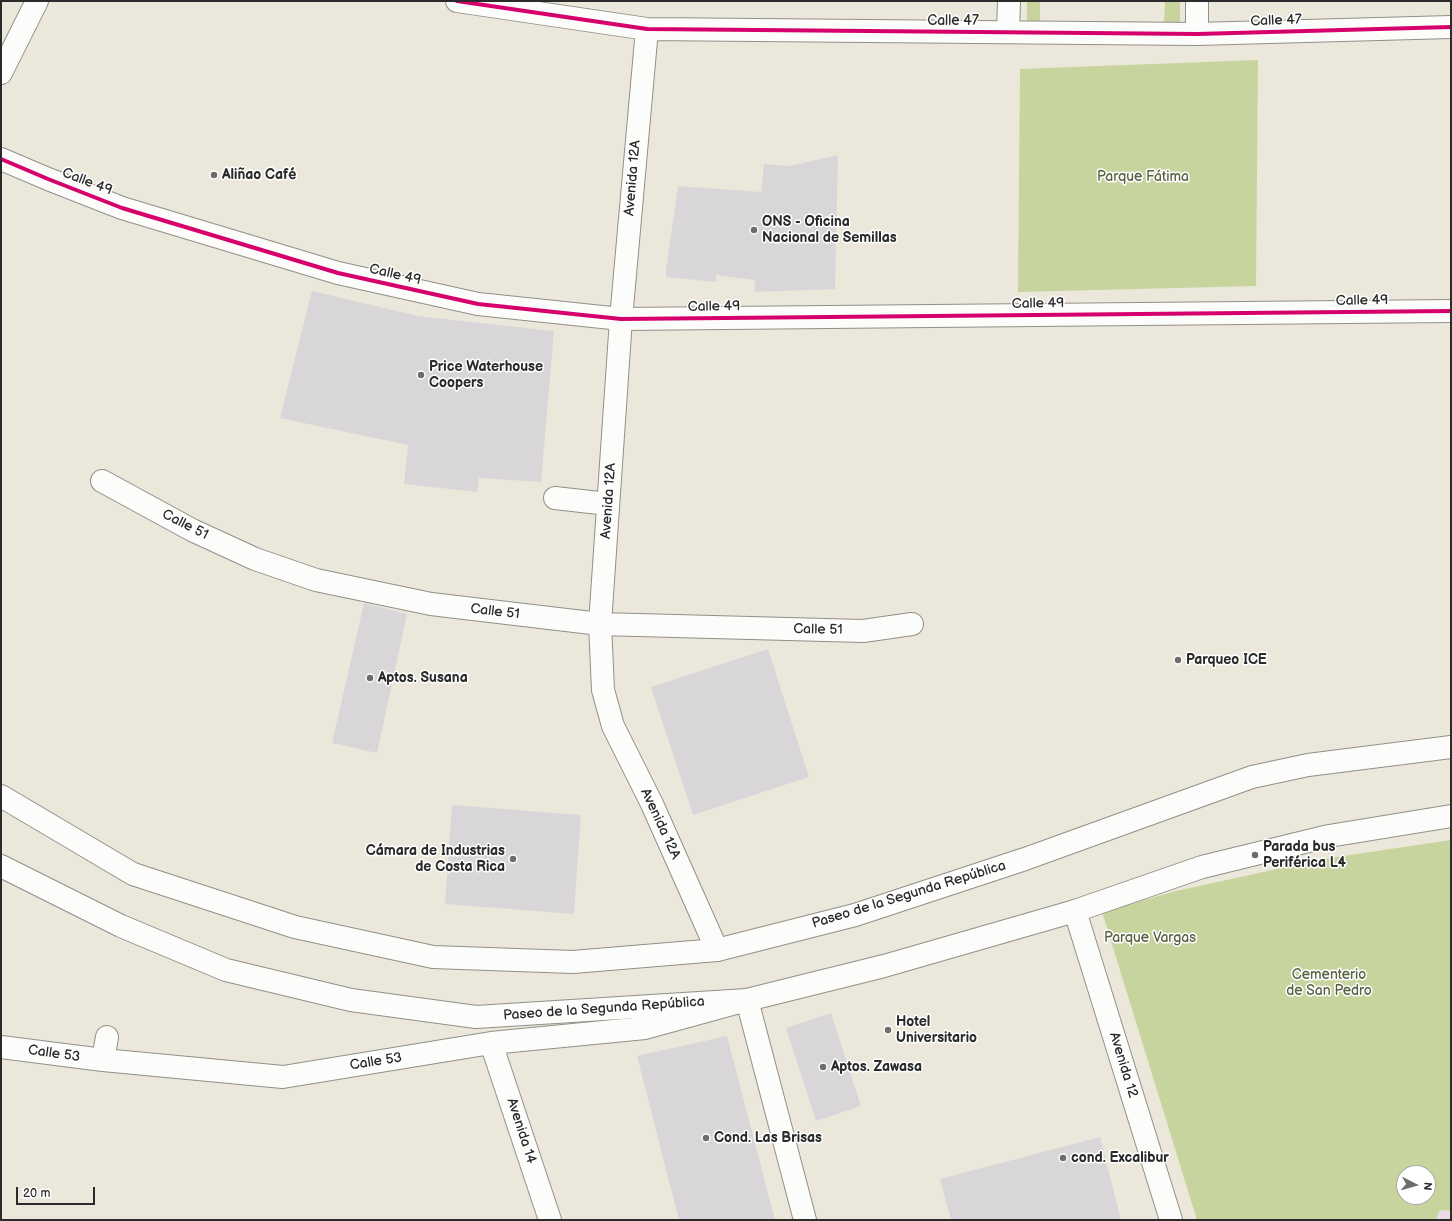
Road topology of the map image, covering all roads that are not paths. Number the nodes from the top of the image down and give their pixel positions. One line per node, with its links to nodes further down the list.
1 (37, 1): 9 (main road)
2 (456, 1): 6 (main road, Calle 47)
3 (1009, 1): 7 (main road)
4 (1197, 1): 8 (main road)
5 (1451, 27): 8 (main road, Calle 47)
6 (647, 29): 7 (main road, Calle 47); 12 (main road, Avenida 12A)
7 (1008, 32): 8 (main road, Calle 47)
8 (1197, 34)
9 (1, 72)
10 (1, 159): 12 (main road, Calle 49)
11 (1451, 311): 12 (main road, Calle 49)
12 (621, 319): 15 (main road, Avenida 12A)
13 (102, 482): 16 (main road, Calle 51)
14 (555, 498): 15 (main road)
15 (608, 504): 16 (main road, Avenida 12A)
16 (600, 624): 17 (main road, Calle 51); 23 (main road, Avenida 12A)
17 (912, 624)
18 (1451, 746): 23 (main road, Paseo de la Segunda República)
19 (1, 796): 23 (main road, Paseo de la Segunda República)
20 (1451, 816): 22 (main road, Paseo de la Segunda República)
21 (1, 866): 24 (main road, Paseo de la Segunda República)
22 (1075, 911): 24 (main road, Paseo de la Segunda República); 31 (main road, Avenida 12)
23 (717, 950)
24 (747, 1000): 26 (main road, Calle 53); 30 (main road)
25 (107, 1037): 28 (main road)
26 (491, 1042): 28 (main road, Calle 53); 29 (main road, Avenida 14)
27 (1, 1046): 28 (main road, Calle 53)
28 (103, 1060)
29 (550, 1220)
30 (804, 1220)
31 (1171, 1220)

